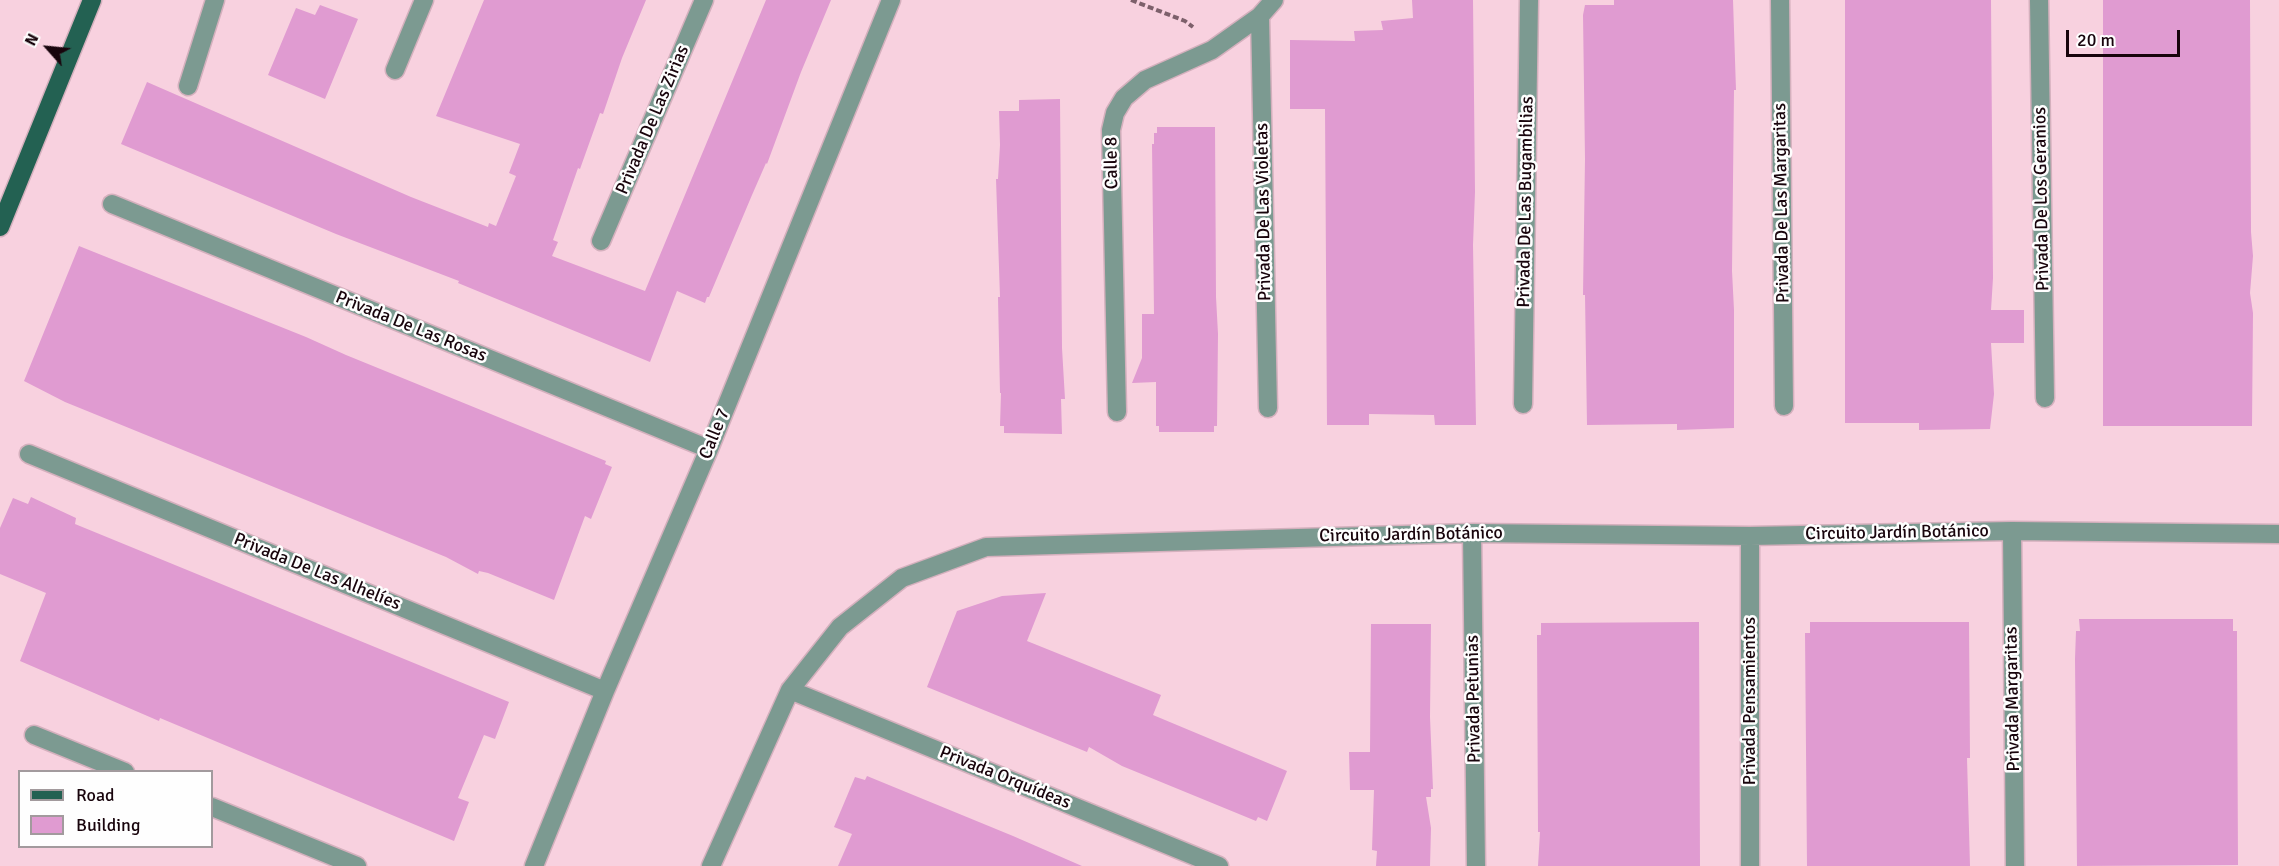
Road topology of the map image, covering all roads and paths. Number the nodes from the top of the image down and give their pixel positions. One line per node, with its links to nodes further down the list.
1 (92, 0): 16 (main road)
2 (215, 0): 14 (street)
3 (424, 0): 13 (street)
4 (704, 0): 17 (street, Privada De Las Zirias)
5 (891, 0): 23 (street, Calle 7)
6 (1131, 0): 12 (path)
7 (1274, 0): 11 (street, Calle 8)
8 (1529, 0): 19 (street, Privada De Las Bugambilias)
9 (1780, 0): 20 (street, Privada De Las Margaritas)
10 (2039, 0): 18 (street, Privada De Los Geranios)
11 (1260, 16): 12 (street, Calle 8); 21 (street, Privada De Las Violetas)
12 (1212, 50): 22 (street, Calle 8)
13 (395, 70)
14 (188, 86)
15 (112, 204): 23 (street, Privada De Las Rosas)
16 (0, 227)
17 (602, 241)
18 (2045, 398)
19 (1523, 404)
20 (1784, 406)
21 (1268, 408)
22 (1117, 412)
23 (709, 449): 30 (street, Calle 7)
24 (30, 454): 30 (street, Privada De Las Alhelíes)
25 (2012, 531): 27 (street, Circuito Jardín Botánico); 28 (street, Circuito Jardín Botánico); 40 (street, Privada Margaritas)
26 (1472, 532): 28 (street, Circuito Jardín Botánico); 29 (street, Circuito Jardín Botánico); 38 (street, Privada Petunias)
27 (2279, 534)
28 (1750, 536): 39 (street, Privada Pensamientos)
29 (790, 690): 36 (street, Circuito Jardín Botánico); 37 (street, Privada Orquídeas)
30 (604, 691): 35 (street, Calle 7)
31 (34, 735): 32 (street)
32 (122, 770)
33 (213, 807): 34 (street)
34 (357, 866)
35 (534, 866)
36 (711, 866)
37 (1219, 866)
38 (1476, 866)
39 (1750, 866)
40 (2015, 866)

